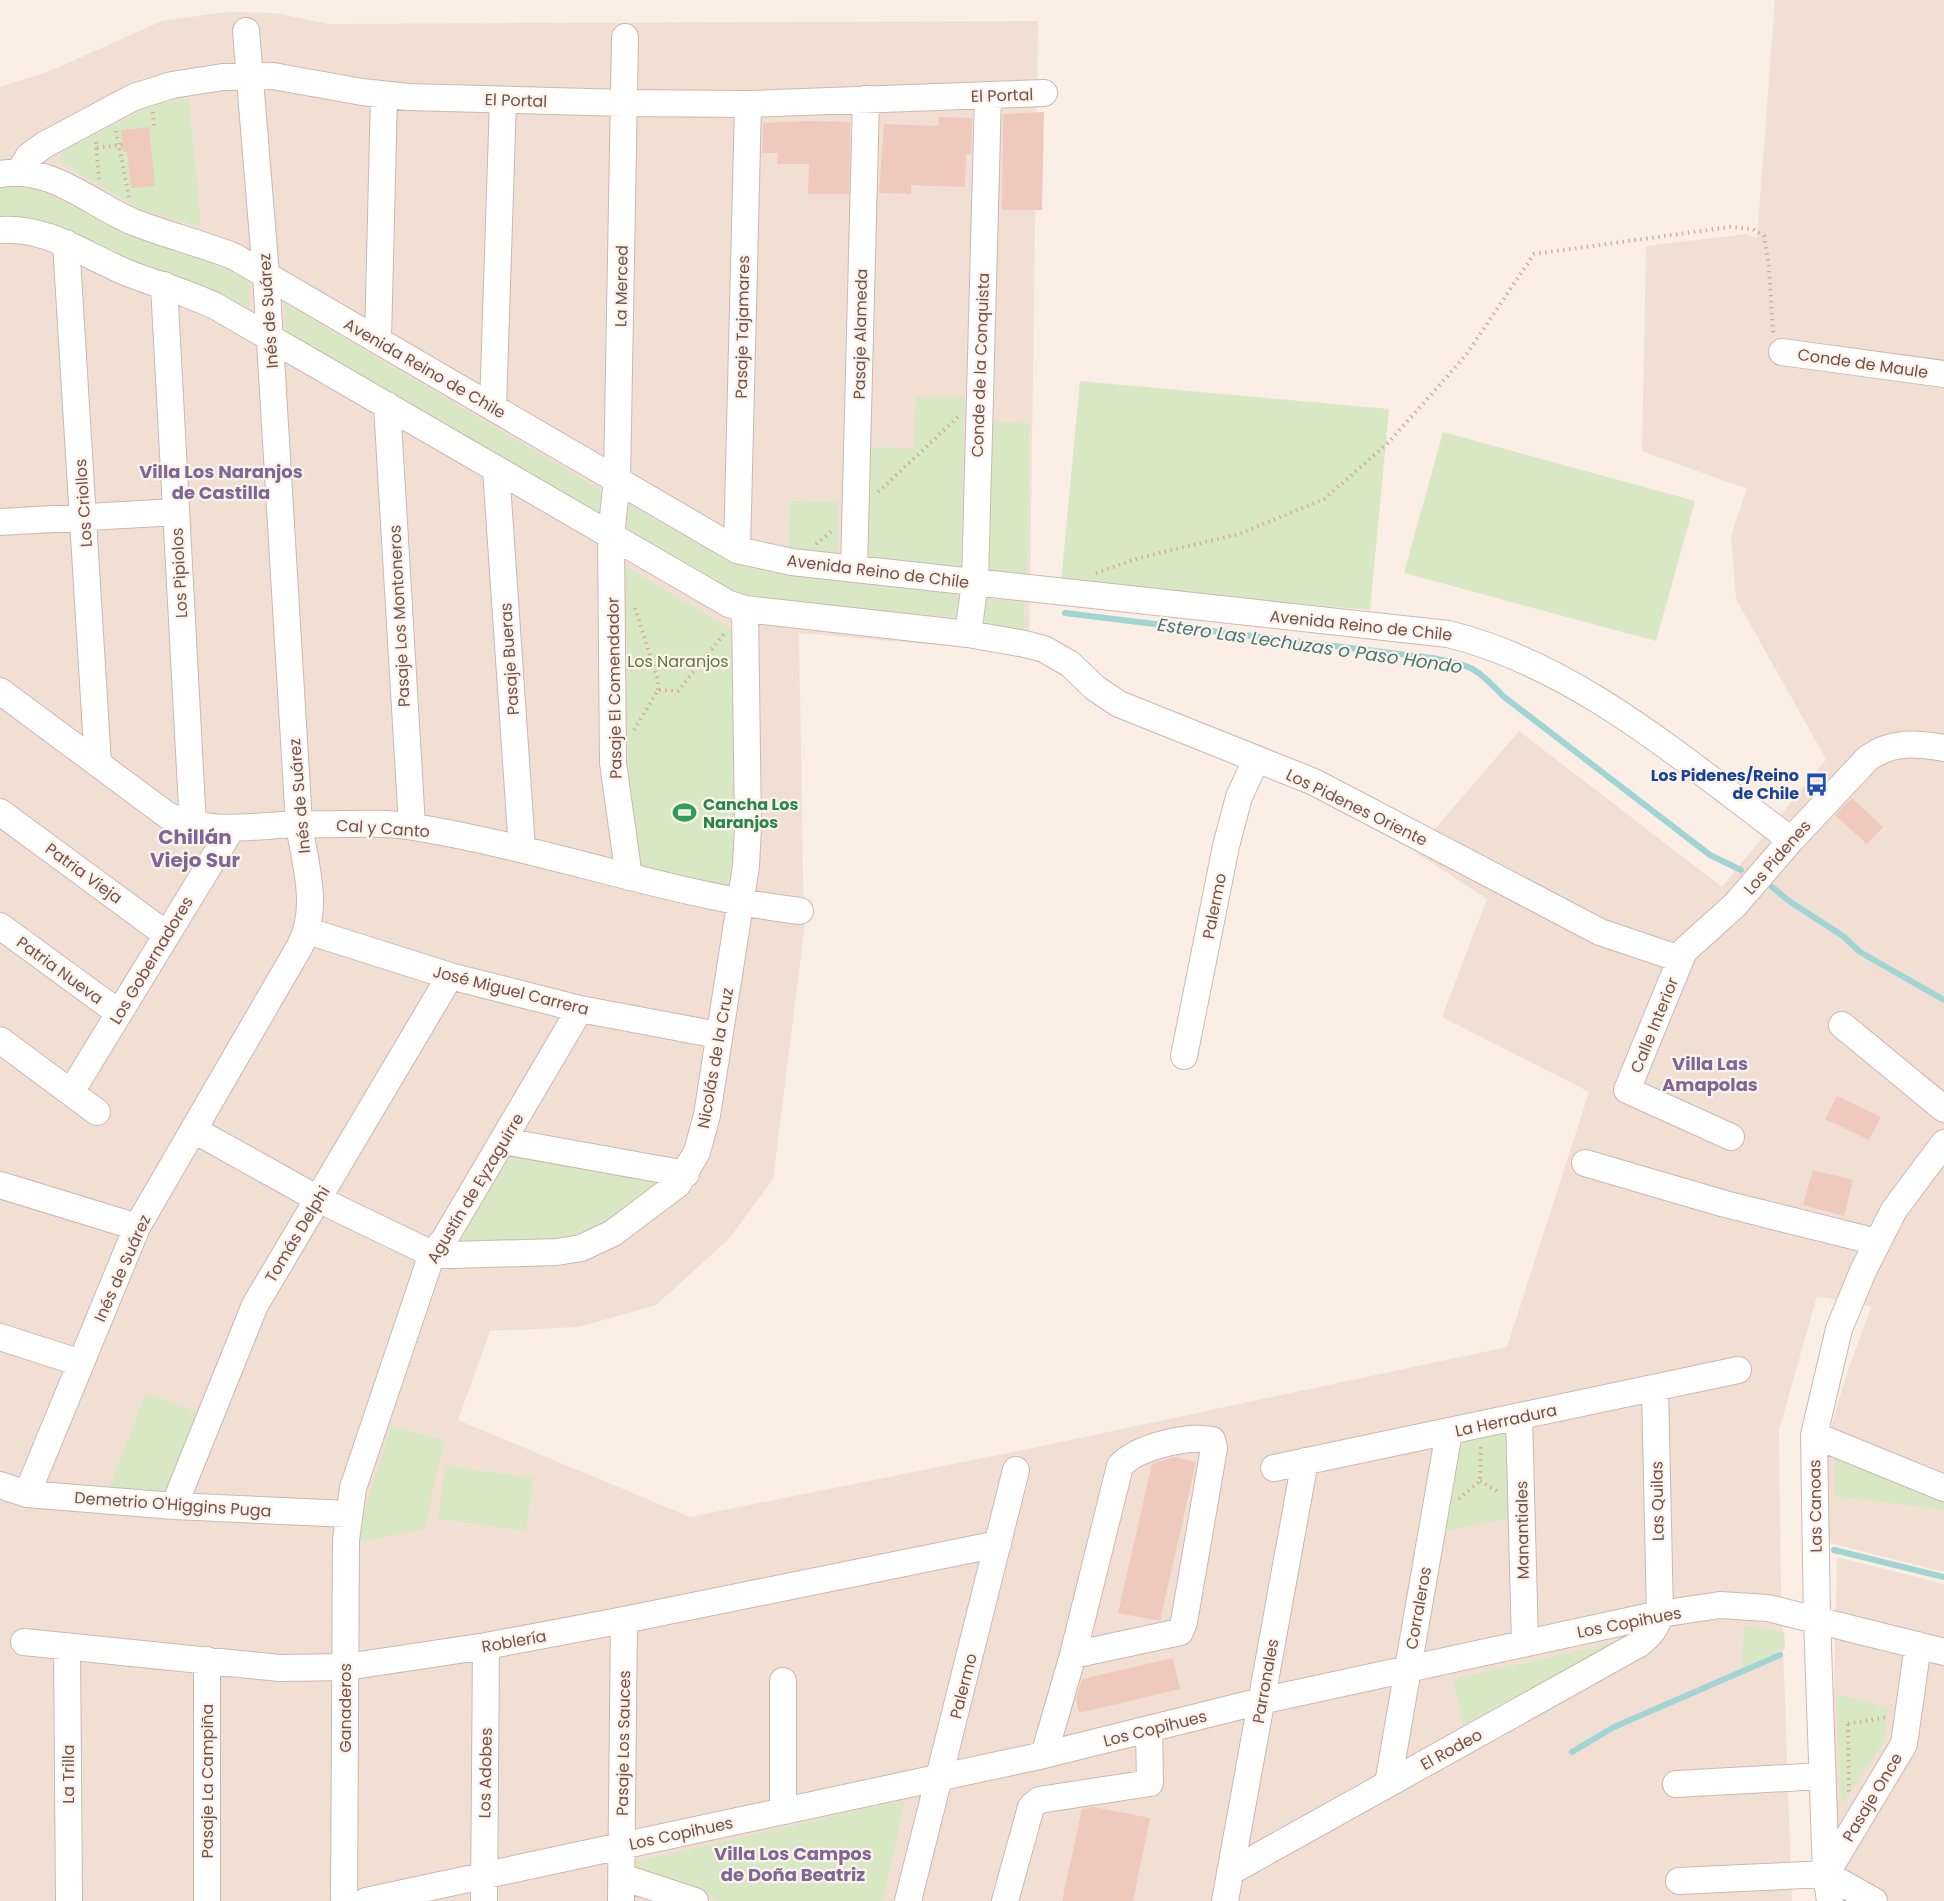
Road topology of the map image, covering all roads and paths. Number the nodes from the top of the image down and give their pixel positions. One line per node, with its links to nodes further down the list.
1 (246, 31): 3 (street, Inés de Suárez)
2 (625, 37): 9 (street, La Merced)
3 (249, 75): 5 (street, El Portal); 11 (street, El Portal); 19 (street, Inés de Suárez)
4 (1044, 93): 6 (street, El Portal)
5 (384, 95): 8 (street, El Portal); 22 (street)
6 (988, 95): 7 (street, El Portal); 25 (street, Conde de la Conquista)
7 (866, 99): 10 (street, El Portal); 31 (street, Pasaje Alameda)
8 (503, 100): 9 (street, El Portal); 27 (street)
9 (624, 103): 10 (street, El Portal); 29 (street, La Merced)
10 (748, 104): 35 (street, Pasaje Tajamares)
11 (102, 112): 12 (path); 13 (path); 14 (street, El Portal)
12 (120, 145): 13 (path); 16 (path)
13 (97, 148): 15 (path)
14 (9, 173): 15 (street, Avenida Reino de Chile)
15 (100, 204): 16 (street, Avenida Reino de Chile)
16 (133, 221): 19 (street, Avenida Reino de Chile)
17 (0, 230): 18 (street)
18 (66, 243): 20 (street); 32 (street, Los Criollos)
19 (266, 275): 21 (street, Inés de Suárez); 22 (street, Avenida Reino de Chile)
20 (164, 285): 21 (street); 30 (street, Los Pipiolos)
21 (270, 337): 26 (street); 50 (street, Inés de Suárez)
22 (378, 340): 27 (street, Avenida Reino de Chile)
23 (1782, 352): 24 (street, Conde de Maule); 39 (path)
24 (1944, 374)
25 (978, 398): 31 (path); 38 (street, Conde de la Conquista)
26 (387, 405): 28 (street); 52 (street, Pasaje Los Montoneros)
27 (493, 407): 29 (street, Avenida Reino de Chile)
28 (496, 469): 34 (street); 55 (street, Pasaje Bueras)
29 (617, 480): 34 (street, La Merced); 35 (street, Avenida Reino de Chile)
30 (176, 512): 32 (street); 51 (street, Los Pipiolos)
31 (856, 513): 36 (path); 37 (street, Pasaje Alameda)
32 (84, 518): 33 (street); 47 (street, Los Criollos)
33 (0, 522)
34 (611, 535): 41 (street); 48 (street, Pasaje El Comendador)
35 (737, 550): 36 (street, Avenida Reino de Chile)
36 (792, 562): 37 (street, Avenida Reino de Chile)
37 (854, 569): 38 (street, Avenida Reino de Chile)
38 (975, 582): 39 (street, Avenida Reino de Chile); 42 (street, Conde de la Conquista)
39 (1058, 592): 54 (street, Avenida Reino de Chile)
40 (633, 602): 43 (path)
41 (745, 609): 42 (street); 43 (path); 57 (street, Nicolás de la Cruz)
42 (968, 634): 46 (street, Los Pidenes Oriente)
43 (658, 690): 48 (path)
44 (0, 691): 47 (street, Cal y Canto)
45 (1944, 748): 54 (street, Los Pidenes)
46 (1256, 760): 62 (street, Los Pidenes Oriente); 69 (street, Palermo)
47 (98, 764): 51 (street, Cal y Canto)
48 (614, 764): 56 (street, Pasaje El Comendador)
49 (0, 812): 61 (street, Patria Vieja)
50 (299, 824): 52 (street, Cal y Canto); 53 (street, Cal y Canto); 60 (street, Inés de Suárez)
51 (193, 826): 53 (street, Cal y Canto)
52 (412, 826): 55 (street, Cal y Canto)
53 (232, 828): 61 (street, Los Gobernadores)
54 (1791, 840): 62 (street, Los Pidenes)
55 (522, 849): 56 (street, Cal y Canto)
56 (629, 877): 57 (street, Cal y Canto)
57 (742, 904): 58 (street, Cal y Canto); 67 (street, Nicolás de la Cruz)
58 (800, 911)
59 (0, 926): 65 (street, Patria Nueva)
60 (308, 931): 63 (street, José Miguel Carrera); 73 (street, Inés de Suárez)
61 (167, 935): 65 (street, Los Gobernadores)
62 (1680, 960): 74 (street, Calle Interior)
63 (450, 976): 64 (street, José Miguel Carrera); 80 (street, Tomás Delphi)
64 (580, 1009): 67 (street, José Miguel Carrera); 75 (street, Agustín de Eyzaguirre)
65 (119, 1013): 70 (street, Los Gobernadores)
66 (1842, 1025): 71 (street)
67 (718, 1035): 78 (street, Nicolás de la Cruz)
68 (0, 1040): 70 (street)
69 (1184, 1056)
70 (71, 1092): 72 (street)
71 (1944, 1109)
72 (97, 1112)
73 (194, 1130): 80 (street, Nicolás de la Cruz); 81 (street, Inés de Suárez)
74 (1731, 1137)
75 (503, 1141): 78 (street); 83 (street, Agustín de Eyzaguirre)
76 (1944, 1143): 82 (street, Las Canoas)
77 (1585, 1163): 82 (street)
78 (686, 1174): 83 (street, Nicolás de la Cruz)
79 (0, 1185): 81 (street)
80 (318, 1199): 83 (street, Nicolás de la Cruz); 98 (street, Tomás Delphi)
81 (137, 1227): 85 (street, Inés de Suárez)
82 (1877, 1242): 91 (street, Las Canoas)
83 (432, 1254): 99 (street, Agustín de Eyzaguirre)
84 (0, 1337): 85 (street)
85 (81, 1363): 97 (street, Inés de Suárez)
86 (1738, 1370): 87 (street, La Herradura)
87 (1655, 1388): 88 (street, La Herradura); 102 (street, Las Quilas)
88 (1519, 1417): 89 (street, La Herradura); 106 (street, Manantiales)
89 (1481, 1425): 90 (street, La Herradura); 100 (path)
90 (1449, 1432): 92 (street, La Herradura); 100 (street, Corraleros)
91 (1814, 1435): 96 (street); 103 (street, Las Canoas)
92 (1305, 1461): 93 (street, La Herradura); 116 (street, Parronales)
93 (1274, 1468)
94 (1016, 1470): 101 (street, Palermo)
95 (0, 1485): 97 (street, Demetrio O'Higgins Puga)
96 (1944, 1488)
97 (27, 1494): 98 (street, Demetrio O'Higgins Puga)
98 (174, 1506): 99 (street, Demetrio O'Higgins Puga)
99 (348, 1514): 113 (street, Ganaderos)
100 (1434, 1519): 114 (street, Corraleros)
101 (998, 1544): 104 (street, Roblería); 123 (street, Palermo)
102 (1660, 1614): 103 (street, Los Copihues); 106 (street, Los Copihues); 126 (street, El Rodeo)
103 (1817, 1619): 107 (street, Los Copihues); 120 (street, Las Canoas)
104 (624, 1620): 109 (street, Roblería); 130 (street, Pasaje Los Sauces)
105 (24, 1642): 108 (street, Roblería)
106 (1525, 1643): 114 (street, Los Copihues)
107 (1918, 1645): 110 (street, Los Copihues); 117 (street, Pasaje Once)
108 (67, 1646): 112 (street, Roblería); 136 (street, La Trilla)
109 (486, 1646): 113 (street, Roblería); 133 (street, Los Adobes)
110 (1944, 1652)
111 (1073, 1655): 111 (street); 121 (street)
112 (207, 1660): 113 (street, Roblería); 137 (street, Pasaje La Campiña)
113 (346, 1667): 138 (street, Ganaderos)
114 (1407, 1669): 116 (street, Los Copihues); 126 (street, Corraleros)
115 (783, 1681): 128 (street)
116 (1261, 1701): 119 (street, Los Copihues); 131 (street, Parronales)
117 (1909, 1713): 118 (path); 122 (street, Pasaje Once)
118 (1848, 1724): 120 (path); 124 (path)
119 (1149, 1729): 121 (street, Los Copihues); 143 (street)
120 (1821, 1729): 125 (street, Las Canoas)
121 (1044, 1755): 123 (street, Los Copihues)
122 (1890, 1768): 124 (path); 129 (street, Pasaje Once)
123 (940, 1777): 128 (street, Los Copihues); 142 (street, Palermo)
124 (1848, 1778): 125 (path); 129 (path)
125 (1822, 1783): 127 (street); 132 (street, Las Canoas)
126 (1388, 1784): 131 (street, El Rodeo)
127 (1676, 1784)
128 (783, 1811): 130 (street, Los Copihues)
129 (1853, 1830): 132 (street, Pasaje Once)
130 (622, 1846): 133 (street, Los Copihues); 135 (street, Pasaje Los Sauces)
131 (1230, 1872): 144 (street, Parronales)
132 (1826, 1874): 134 (street); 145 (street, Las Canoas); 146 (street)
133 (484, 1876): 139 (street, Los Copihues); 140 (street, Los Adobes)
134 (1679, 1881)
135 (621, 1889): 141 (street)
136 (69, 1901)
137 (207, 1901)
138 (344, 1901)
139 (366, 1901)
140 (484, 1901)
141 (695, 1901)
142 (908, 1901)
143 (1005, 1901)
144 (1225, 1901)
145 (1830, 1901)
146 (1874, 1901)

